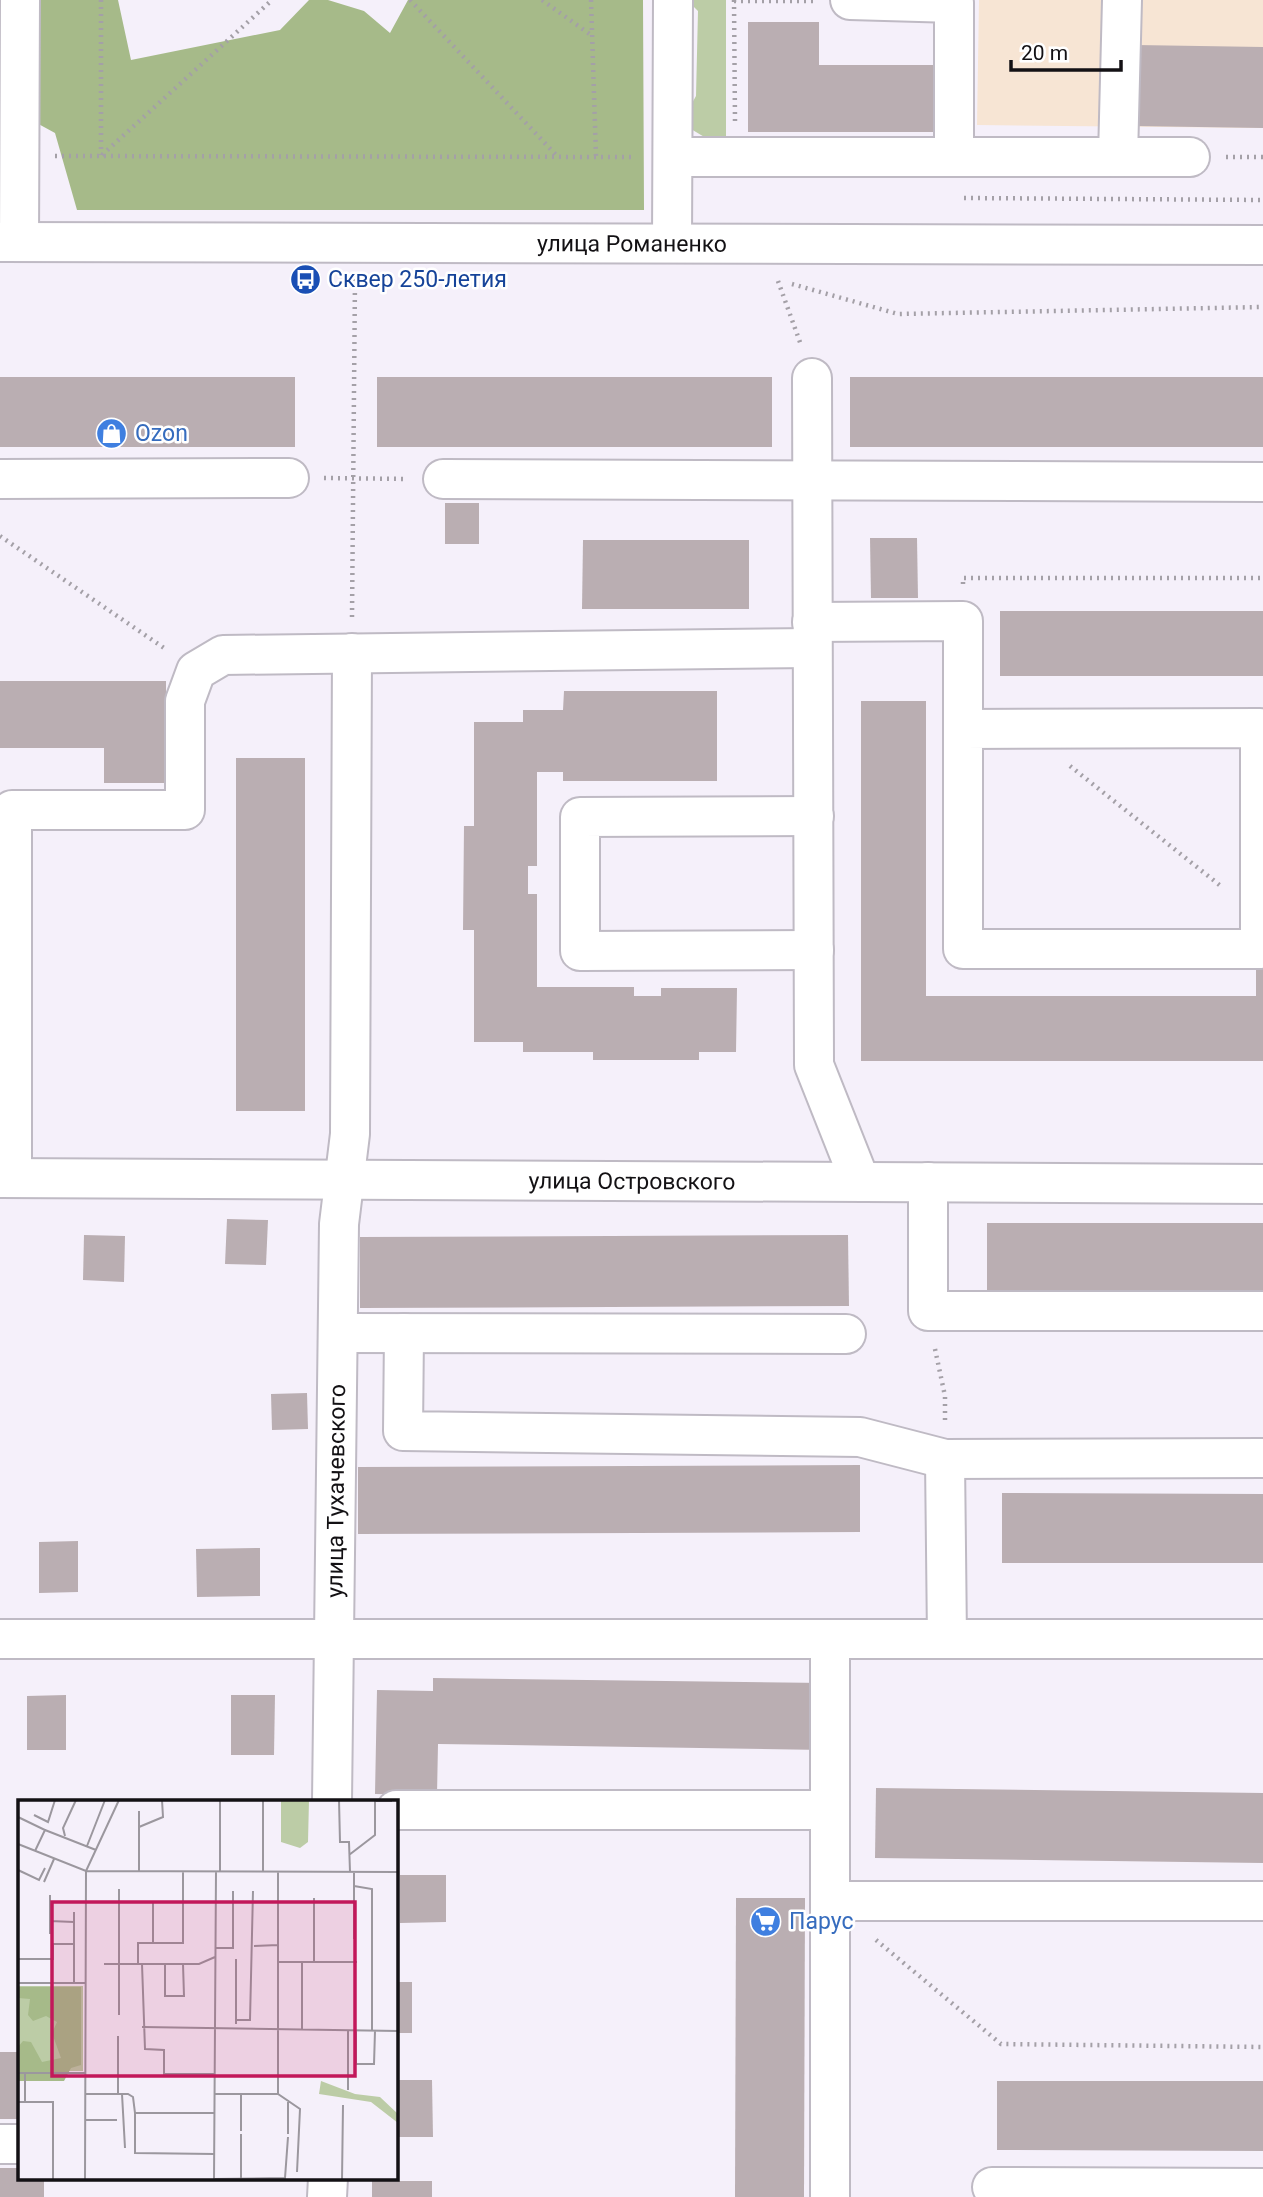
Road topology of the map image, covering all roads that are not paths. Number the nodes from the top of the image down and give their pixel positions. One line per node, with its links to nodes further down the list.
1 (20, 0): 9 (street)
2 (673, 0): 5 (street)
3 (1122, 0): 7 (street)
4 (850, 1): 6 (street)
5 (674, 157): 6 (street); 10 (street)
6 (954, 157): 7 (street)
7 (1118, 157): 8 (street)
8 (1190, 157)
9 (10, 242): 10 (street, улица Романенко)
10 (673, 243): 11 (street, улица Романенко)
11 (1263, 245)
12 (812, 378): 15 (street)
13 (289, 478): 14 (street)
14 (0, 479)
15 (812, 479): 16 (street); 17 (street); 18 (street)
16 (443, 480)
17 (1263, 482)
18 (812, 635): 19 (street); 20 (street); 21 (street)
19 (352, 653): 24 (street); 25 (street, улица Тухачевского)
20 (963, 729): 22 (street); 22 (street)
21 (814, 816): 23 (street); 23 (street)
22 (1261, 938)
23 (814, 950): 26 (street)
24 (6, 1178): 25 (street, улица Островского)
25 (344, 1180): 26 (street, улица Островского); 30 (street, улица Тухачевского)
26 (860, 1181): 27 (street, улица Островского)
27 (928, 1182): 28 (street, улица Островского); 29 (street)
28 (1263, 1184)
29 (1263, 1311)
30 (338, 1333): 31 (street); 36 (street, улица Тухачевского)
31 (404, 1333): 32 (street); 34 (street)
32 (846, 1334)
33 (1263, 1458): 34 (street)
34 (946, 1459): 38 (street)
35 (0, 1639): 36 (street)
36 (334, 1639): 37 (street); 40 (street, улица Тухачевского)
37 (830, 1639): 38 (street); 42 (street)
38 (947, 1639): 39 (street)
39 (1263, 1639)
40 (332, 1800)
41 (397, 1810): 42 (street)
42 (830, 1810): 43 (street)
43 (830, 1901): 44 (street); 49 (street)
44 (1263, 1901)
45 (0, 2144): 46 (street)
46 (18, 2144)
47 (992, 2187): 48 (street)
48 (1263, 2188)
49 (830, 2197)

